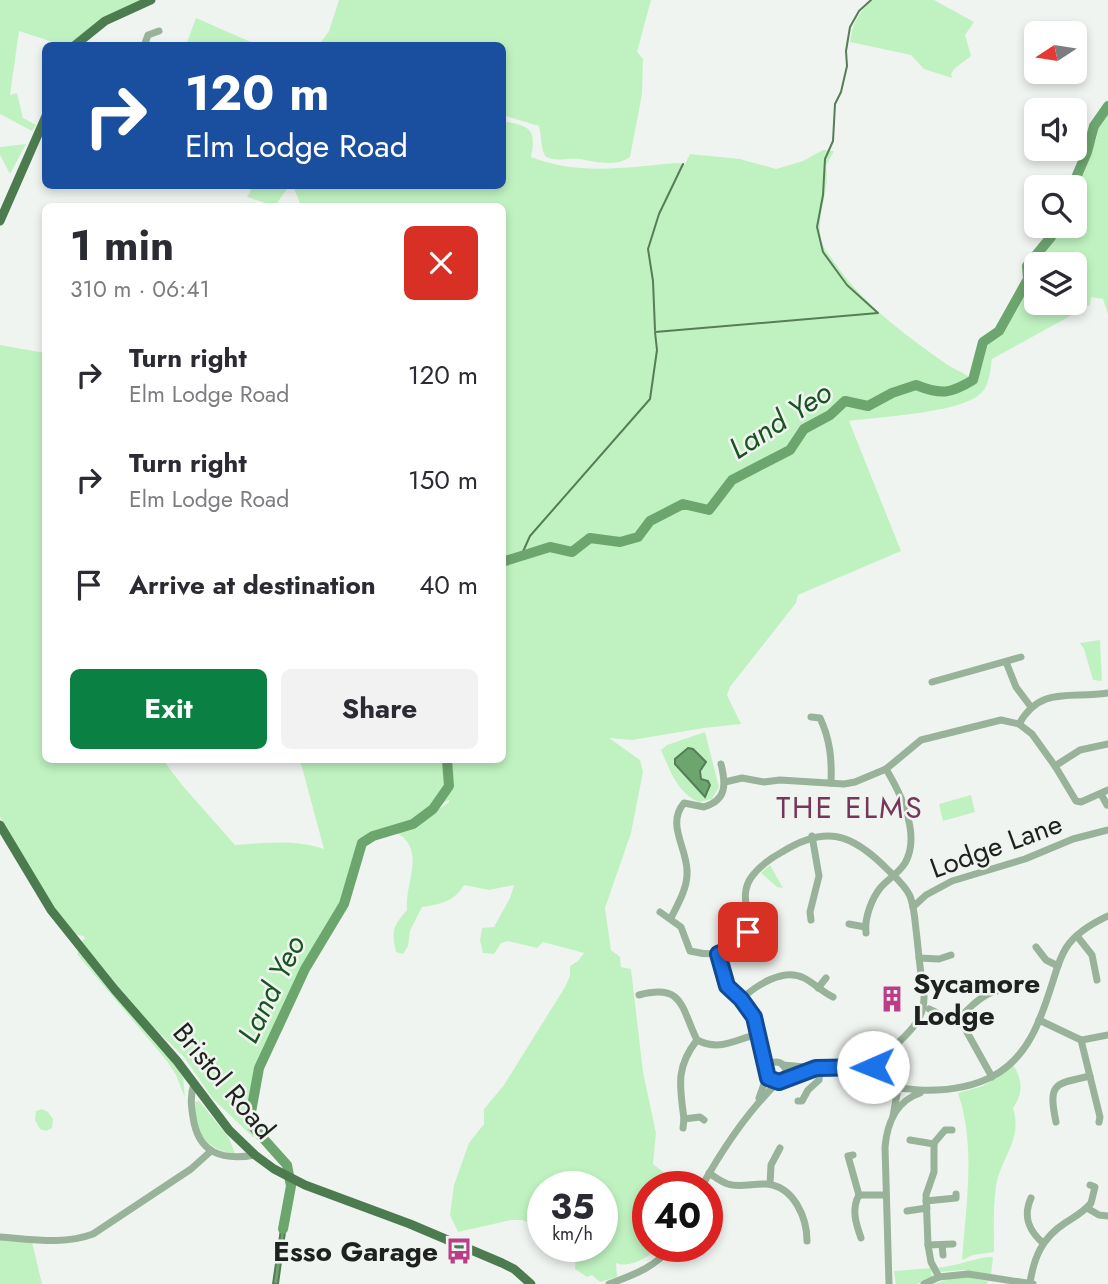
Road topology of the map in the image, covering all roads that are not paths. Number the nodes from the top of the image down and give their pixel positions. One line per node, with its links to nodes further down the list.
1 (151, 0): 3 (main road)
2 (159, 31): 4 (street)
3 (79, 42)
4 (145, 42)
5 (42, 125): 6 (main road)
6 (0, 221)
7 (1021, 657): 8 (street)
8 (1006, 662): 9 (street); 11 (street)
9 (932, 682)
10 (1108, 693): 11 (street)
11 (1031, 707): 13 (street)
12 (828, 711): 19 (street)
13 (1018, 724): 16 (street); 17 (street)
14 (1108, 744): 16 (street)
15 (721, 764): 18 (street)
16 (1055, 766): 20 (street)
17 (886, 769): 19 (street); 25 (street)
18 (725, 782): 19 (street); 29 (street)
19 (831, 783)
20 (1105, 792): 21 (street)
21 (1107, 805)
22 (0, 825): 60 (main road, Bristol Road)
23 (1108, 830): 26 (street, Lodge Lane)
24 (812, 836): 25 (street); 30 (street); 34 (street)
25 (894, 875): 26 (street); 31 (street)
26 (913, 907): 36 (street, Lodge Lane)
27 (660, 912): 29 (street)
28 (1108, 916): 32 (street)
29 (671, 918): 34 (street)
30 (811, 920)
31 (849, 924)
32 (1077, 936): 37 (street); 38 (street)
33 (1040, 949): 37 (street)
34 (718, 954): 43 (street)
35 (947, 955): 36 (street)
36 (919, 958): 55 (street, Lodge Lane)
37 (1058, 966): 46 (street)
38 (1099, 976)
39 (826, 978): 41 (street)
40 (1012, 986): 47 (street)
41 (818, 989): 42 (street); 43 (street)
42 (833, 997)
43 (741, 999): 48 (street)
44 (648, 1004): 50 (street)
45 (929, 1009): 47 (street)
46 (1039, 1020): 51 (street); 58 (street)
47 (958, 1021): 58 (street)
48 (759, 1034): 50 (street); 52 (street)
49 (1104, 1037): 51 (street)
50 (696, 1040): 68 (street)
51 (1082, 1041): 57 (street)
52 (761, 1043): 53 (street); 56 (street)
53 (780, 1064): 54 (street); 56 (street); 59 (street)
54 (818, 1068): 55 (street); 59 (street); 64 (street)
55 (878, 1069): 62 (street)
56 (767, 1073): 59 (street); 65 (street)
57 (1090, 1076): 67 (street); 69 (street)
58 (992, 1077): 61 (street)
59 (780, 1081): 65 (street)
60 (194, 1084): 74 (street); 75 (main road, Bristol Road)
61 (930, 1090): 62 (street); 63 (street)
62 (900, 1091): 63 (street); 63 (street); 66 (street)
63 (907, 1099): 66 (street)
64 (799, 1101)
65 (754, 1108): 77 (street)
66 (893, 1116): 83 (street)
67 (1102, 1118)
68 (704, 1120)
69 (1053, 1120)
70 (947, 1128): 72 (street)
71 (914, 1144): 72 (street)
72 (934, 1144): 85 (street)
73 (780, 1148): 79 (street)
74 (211, 1151): 75 (street); 92 (street)
75 (255, 1155): 102 (main road, Bristol Road)
76 (853, 1155): 82 (street)
77 (710, 1171)
78 (723, 1181): 79 (street)
79 (770, 1184): 89 (street)
80 (1095, 1185): 87 (street)
81 (956, 1194): 85 (street)
82 (859, 1195): 83 (street); 91 (street)
83 (886, 1195): 103 (street)
84 (1031, 1196): 94 (street)
85 (926, 1205): 86 (street); 96 (street)
86 (912, 1208)
87 (1087, 1208): 88 (street); 94 (street)
88 (1108, 1216)
89 (807, 1232): 90 (street); 93 (street)
90 (816, 1232)
91 (858, 1235)
92 (0, 1237)
93 (807, 1241)
94 (1043, 1242): 105 (street)
95 (953, 1244): 97 (street)
96 (928, 1245): 97 (street); 100 (street)
97 (942, 1245): 98 (street)
98 (943, 1255)
99 (655, 1262): 101 (street)
100 (939, 1277): 104 (street); 105 (street)
101 (612, 1283)
102 (535, 1284)
103 (889, 1284)
104 (924, 1284)
105 (1032, 1284)

